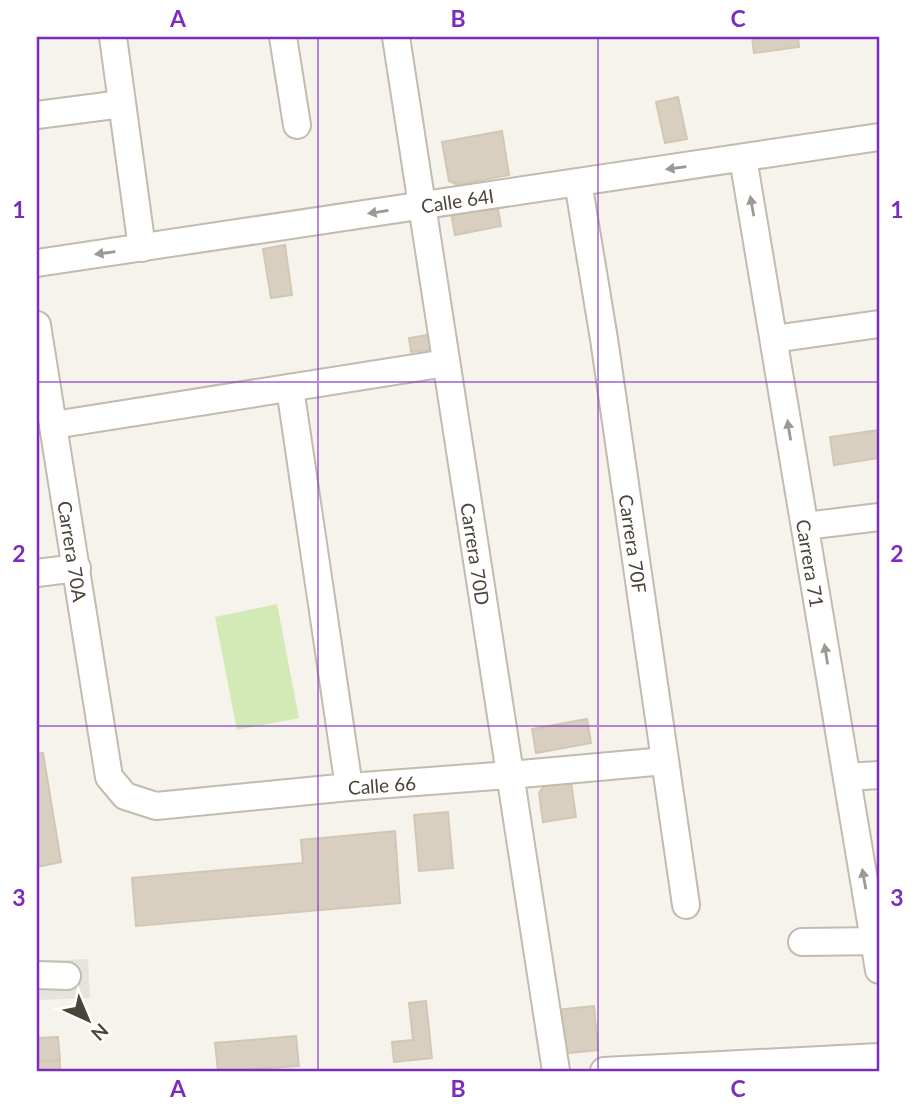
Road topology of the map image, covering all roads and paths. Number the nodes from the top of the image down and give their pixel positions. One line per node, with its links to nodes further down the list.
1 (113, 37): 4 (street)
2 (283, 37): 6 (street)
3 (396, 37): 10 (street, Carrera 70D)
4 (122, 104): 5 (street); 11 (street)
5 (37, 115)
6 (297, 125)
7 (879, 137): 8 (street, Calle 64I)
8 (744, 158): 9 (street, Calle 64I, one-way to 9); 15 (street, Carrera 71, one-way to 8)
9 (578, 182): 10 (street, Calle 64I); 23 (street, Carrera 70F)
10 (422, 205): 11 (street, Calle 64I, one-way to 11); 16 (street, Carrera 70D)
11 (142, 248): 12 (street, Calle 64I, one-way to 12)
12 (37, 263)
13 (879, 324): 15 (street)
14 (37, 325): 18 (street, Carrera 70A)
15 (774, 339): 20 (street, Carrera 71, one-way to 15)
16 (446, 363): 17 (street); 24 (street, Carrera 70D)
17 (290, 388): 18 (street); 28 (street)
18 (54, 425): 21 (street, Carrera 70A)
19 (879, 517): 20 (street)
20 (805, 526): 27 (street, Carrera 71, one-way to 20)
21 (77, 568): 22 (street); 26 (street, Carrera 70A)
22 (37, 573)
23 (665, 761): 24 (street, Calle 66); 29 (street, Carrera 70F)
24 (510, 775): 28 (street, Calle 66); 36 (street, Carrera 70D)
25 (879, 775): 27 (street)
26 (109, 777): 28 (street, Calle 66)
27 (847, 777): 30 (street, Carrera 71, one-way to 27)
28 (349, 787)
29 (686, 905)
30 (877, 941): 31 (street); 32 (street, Carrera 71)
31 (802, 942)
32 (879, 970)
33 (37, 975): 34 (street)
34 (67, 976)
35 (879, 1057): 37 (street)
36 (556, 1071)
37 (604, 1071)

